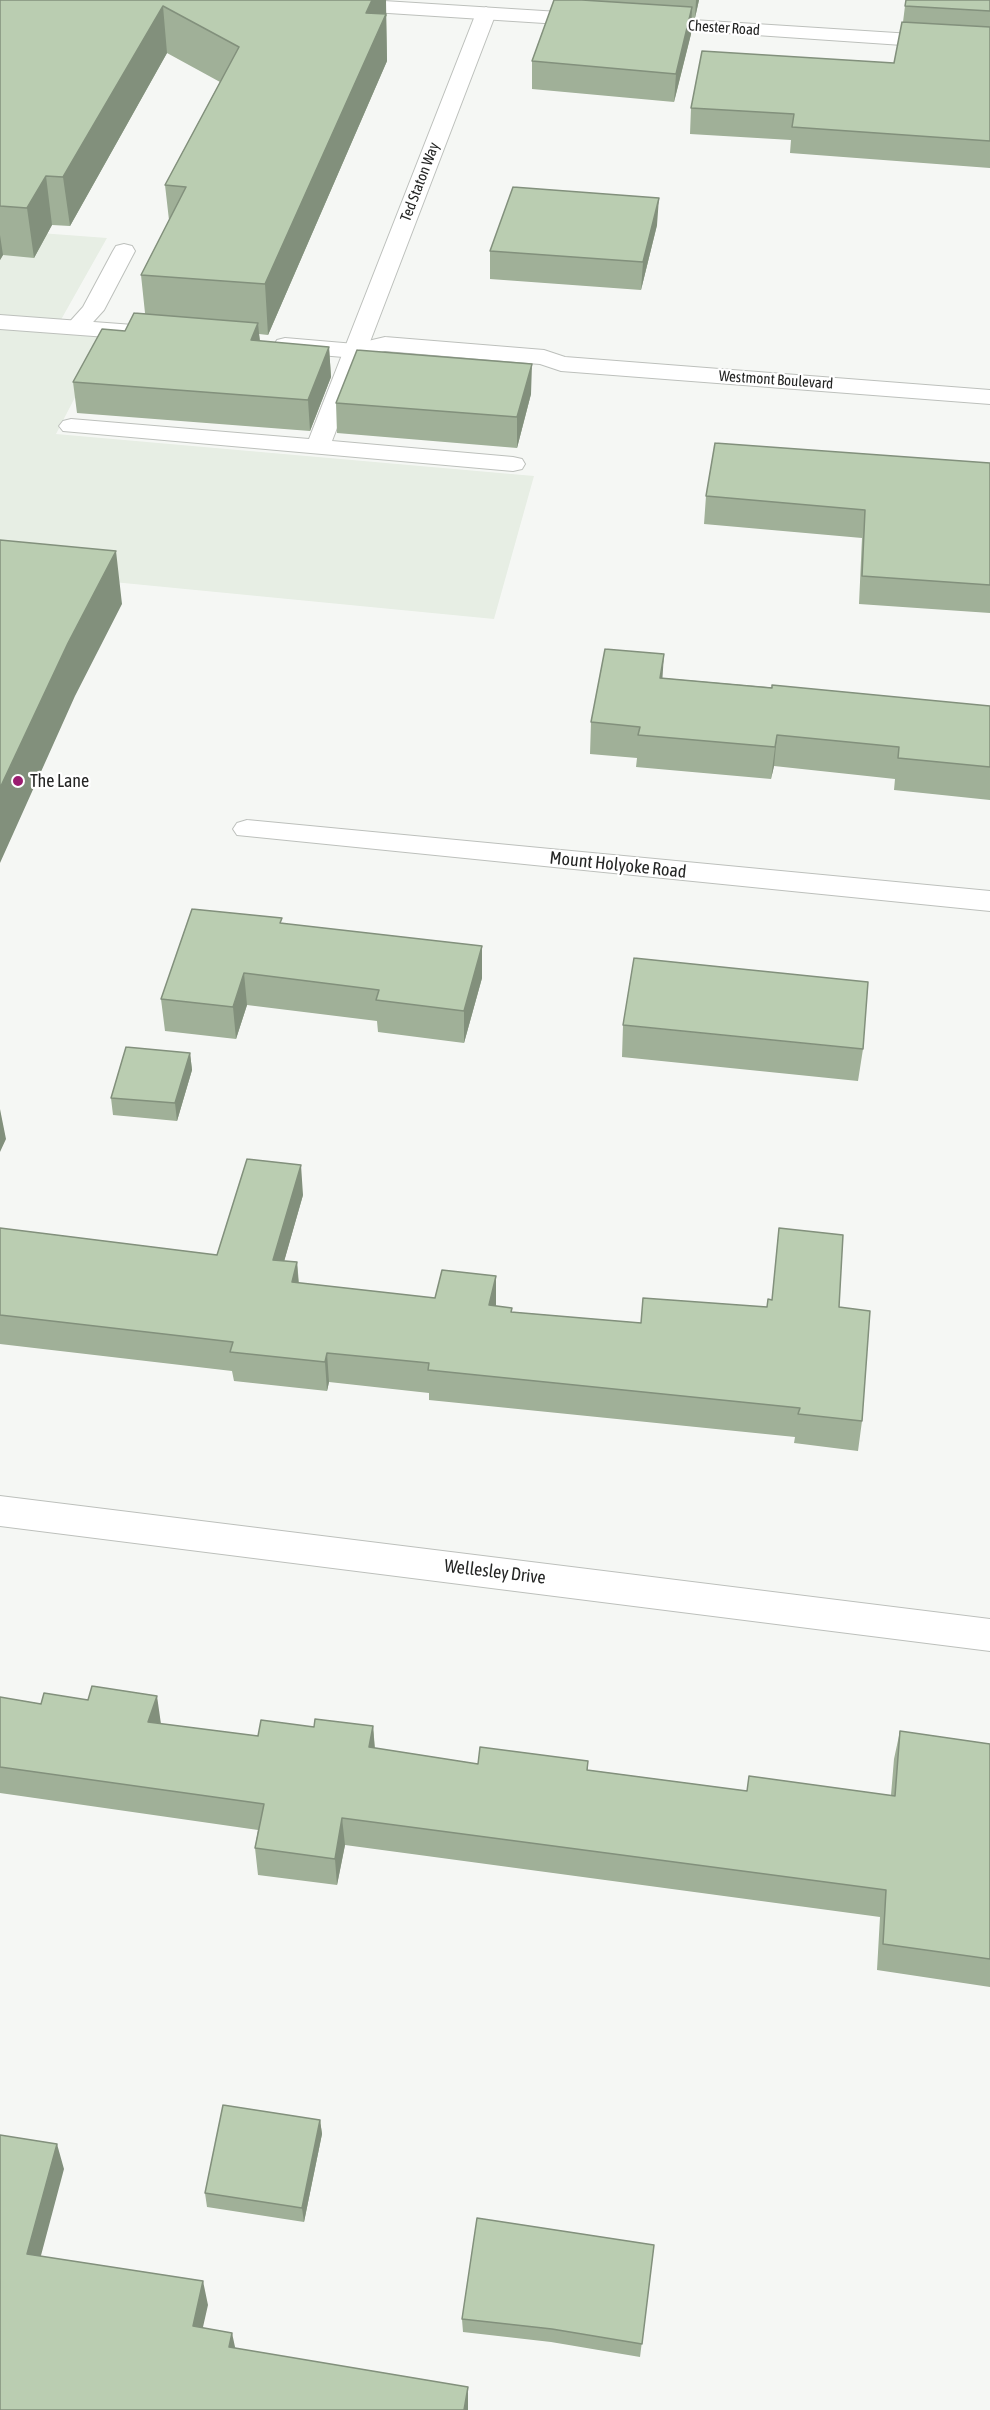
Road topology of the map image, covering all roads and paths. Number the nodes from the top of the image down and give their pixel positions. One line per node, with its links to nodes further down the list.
1 (279, 0): 2 (street)
2 (486, 13): 3 (street); 11 (street, Ted Staton Way)
3 (607, 21)
4 (630, 22): 5 (street, Chester Road)
5 (990, 45)
6 (124, 251): 8 (street)
7 (0, 322): 8 (street)
8 (76, 327): 9 (street)
9 (168, 335)
10 (262, 343): 11 (street, Westmont Boulevard)
11 (355, 351): 12 (street, Westmont Boulevard); 14 (street, Ted Staton Way)
12 (990, 397)
13 (71, 426): 14 (street)
14 (318, 447): 15 (street)
15 (513, 464)
16 (247, 829): 17 (street, Mount Holyoke Road)
17 (990, 901)
18 (0, 1511): 19 (street, Wellesley Drive)
19 (990, 1635)

